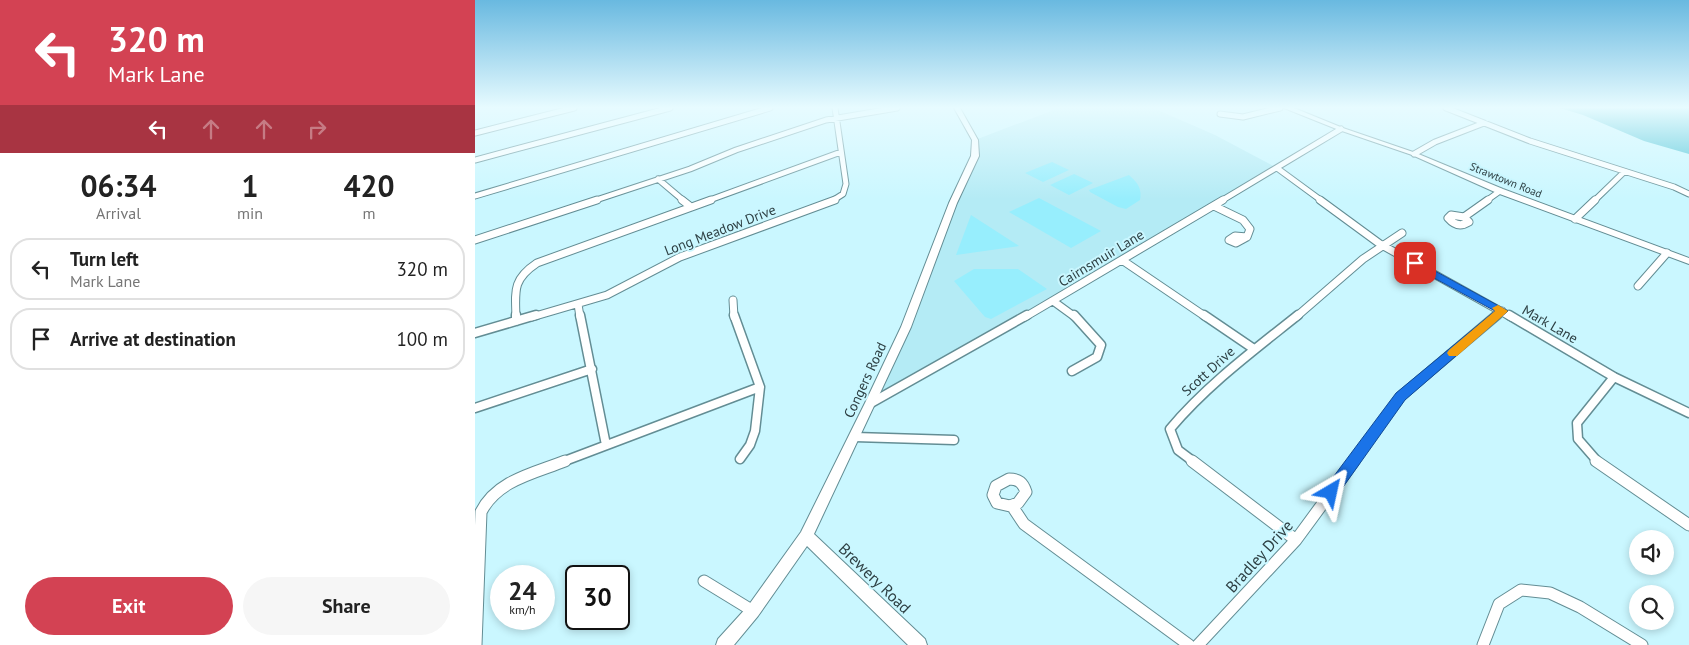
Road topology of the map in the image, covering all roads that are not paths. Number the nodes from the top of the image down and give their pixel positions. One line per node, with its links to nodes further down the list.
1 (557, 138): 12 (street)
2 (669, 138): 18 (street)
3 (773, 138): 15 (street)
4 (839, 138): 10 (street, Long Meadow Drive)
5 (974, 138): 42 (street, Congers Road)
6 (1326, 138): 13 (street, Cairnsmuir Lane)
7 (1367, 138): 11 (street, Strawtown Road)
8 (1445, 138): 11 (street)
9 (1523, 138): 14 (street)
10 (841, 152): 20 (street); 33 (street, Long Meadow Drive)
11 (1413, 154): 16 (street, Strawtown Road)
12 (475, 160)
13 (1277, 168): 19 (street, Cairnsmuir Lane); 26 (street, Mark Lane)
14 (1624, 172): 17 (street); 22 (street)
15 (658, 180): 20 (street); 25 (street)
16 (1500, 191): 21 (street); 22 (street, Strawtown Road)
17 (1689, 194)
18 (475, 196)
19 (1214, 206): 24 (street); 28 (street, Cairnsmuir Lane)
20 (691, 207): 35 (street)
21 (1464, 217)
22 (1575, 219): 27 (street, Strawtown Road)
23 (1402, 233): 26 (street, Scott Drive)
24 (1248, 237)
25 (475, 240)
26 (1381, 244): 34 (street, Mark Lane); 37 (street, Scott Drive)
27 (1667, 253): 29 (street, Strawtown Road); 30 (street)
28 (1122, 260): 32 (street, Cairnsmuir Lane); 37 (street)
29 (1689, 261)
30 (1638, 286)
31 (733, 300): 41 (street)
32 (1053, 301): 39 (street); 42 (street, Cairnsmuir Lane)
33 (578, 304): 35 (street, Long Meadow Drive); 38 (street)
34 (1503, 311): 40 (street, Mark Lane); 53 (street, Bradley Drive)
35 (516, 321): 36 (street, Long Meadow Drive)
36 (475, 333)
37 (1254, 349): 53 (street, Scott Drive)
38 (591, 369): 43 (street); 47 (street)
39 (1072, 371)
40 (1614, 377): 44 (street, Mark Lane); 50 (street)
41 (760, 387): 47 (street); 48 (street)
42 (871, 403): 45 (street, Congers Road)
43 (475, 408)
44 (1689, 413)
45 (855, 437): 46 (street); 52 (street, Congers Road)
46 (954, 440)
47 (606, 445): 51 (street)
48 (739, 459)
49 (1012, 506): 59 (street)
50 (1689, 524)
51 (477, 534): 56 (street)
52 (806, 536): 55 (street, Congers Road); 58 (street, Brewery Road)
53 (1295, 540): 60 (street, Bradley Drive)
54 (704, 581): 55 (street)
55 (753, 612): 57 (street, Congers Road)
56 (476, 645)
57 (724, 645)
58 (919, 645)
59 (1189, 645)
60 (1199, 645)
61 (1483, 645): 62 (street)
62 (1642, 645)

